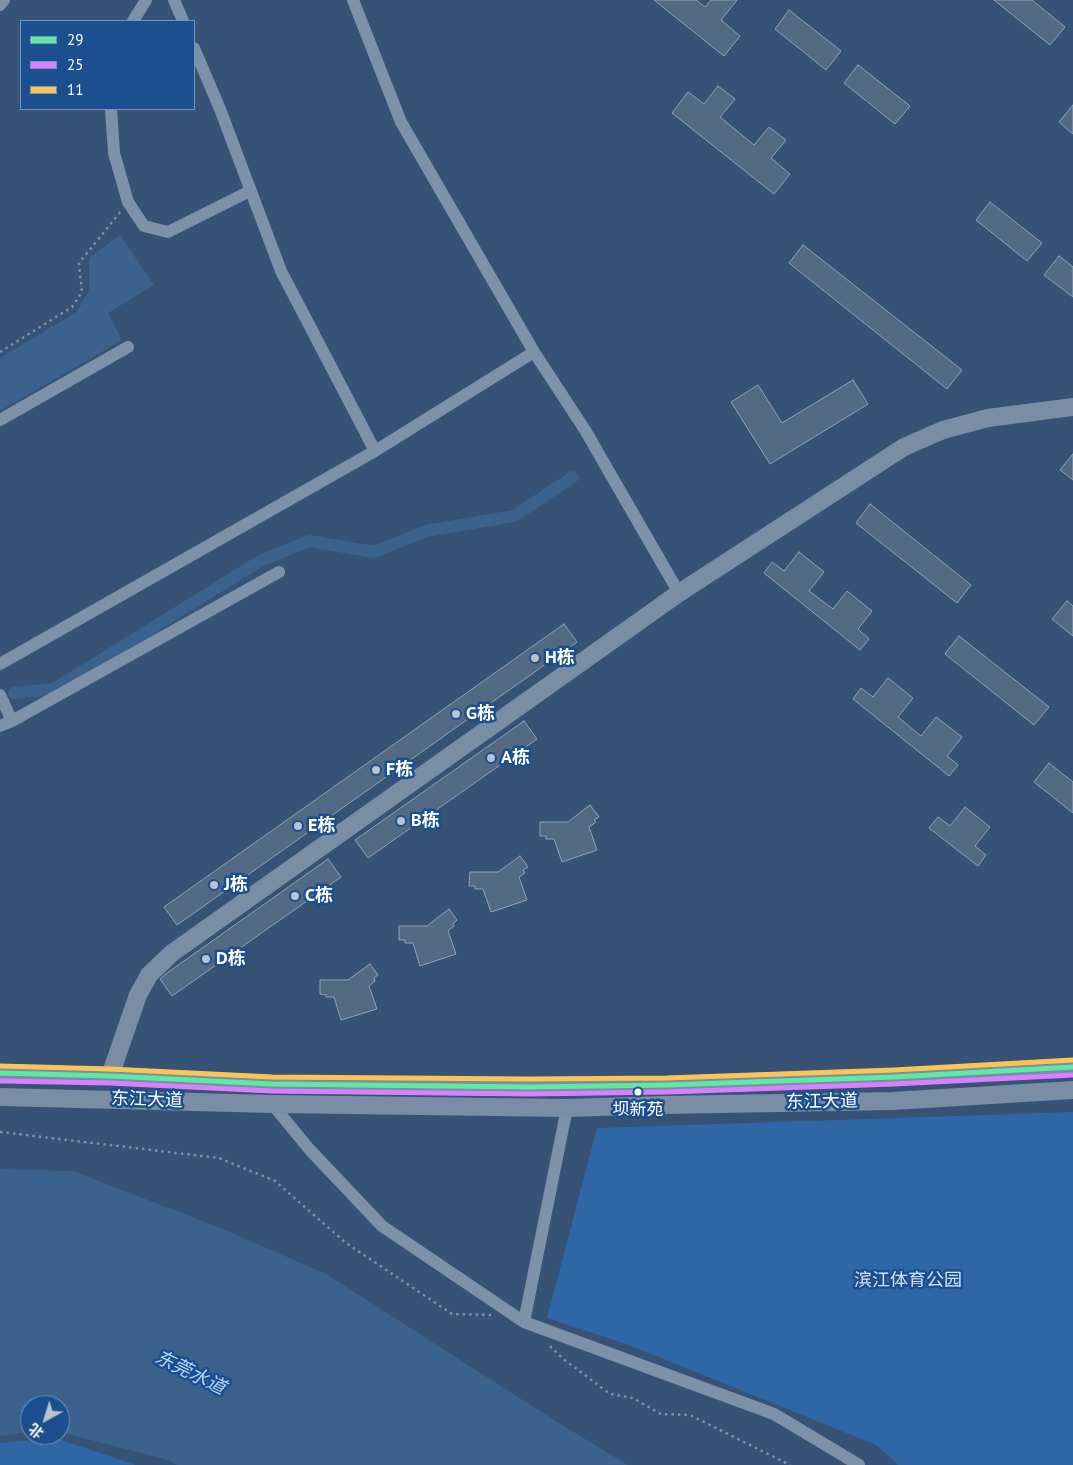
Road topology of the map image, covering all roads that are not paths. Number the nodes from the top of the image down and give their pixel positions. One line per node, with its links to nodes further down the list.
1 (4, 0): 5 (street)
2 (146, 0): 6 (street)
3 (174, 0): 7 (street)
4 (353, 0): 12 (street)
5 (0, 5)
6 (134, 20)
7 (183, 20)
8 (195, 50): 10 (street)
9 (111, 110): 10 (street)
10 (250, 191): 17 (street)
11 (128, 347): 16 (street)
12 (534, 352): 17 (street); 19 (street)
13 (1073, 407): 15 (main road)
14 (1073, 414): 15 (main road)
15 (988, 418): 19 (main road)
16 (0, 420)
17 (375, 451): 20 (street)
18 (279, 572): 22 (street)
19 (680, 594): 26 (main road)
20 (0, 664)
21 (0, 695): 22 (street)
22 (12, 721): 23 (street)
23 (0, 726)
24 (1073, 1067): 26 (main road, 东江大道)
25 (0, 1073): 26 (main road, 东江大道)
26 (110, 1076)
27 (1073, 1090): 30 (main road, 东江大道)
28 (0, 1098): 29 (main road, 东江大道)
29 (272, 1104): 30 (main road, 东江大道); 31 (street)
30 (567, 1108): 31 (street)
31 (524, 1322): 32 (street)
32 (859, 1465)

